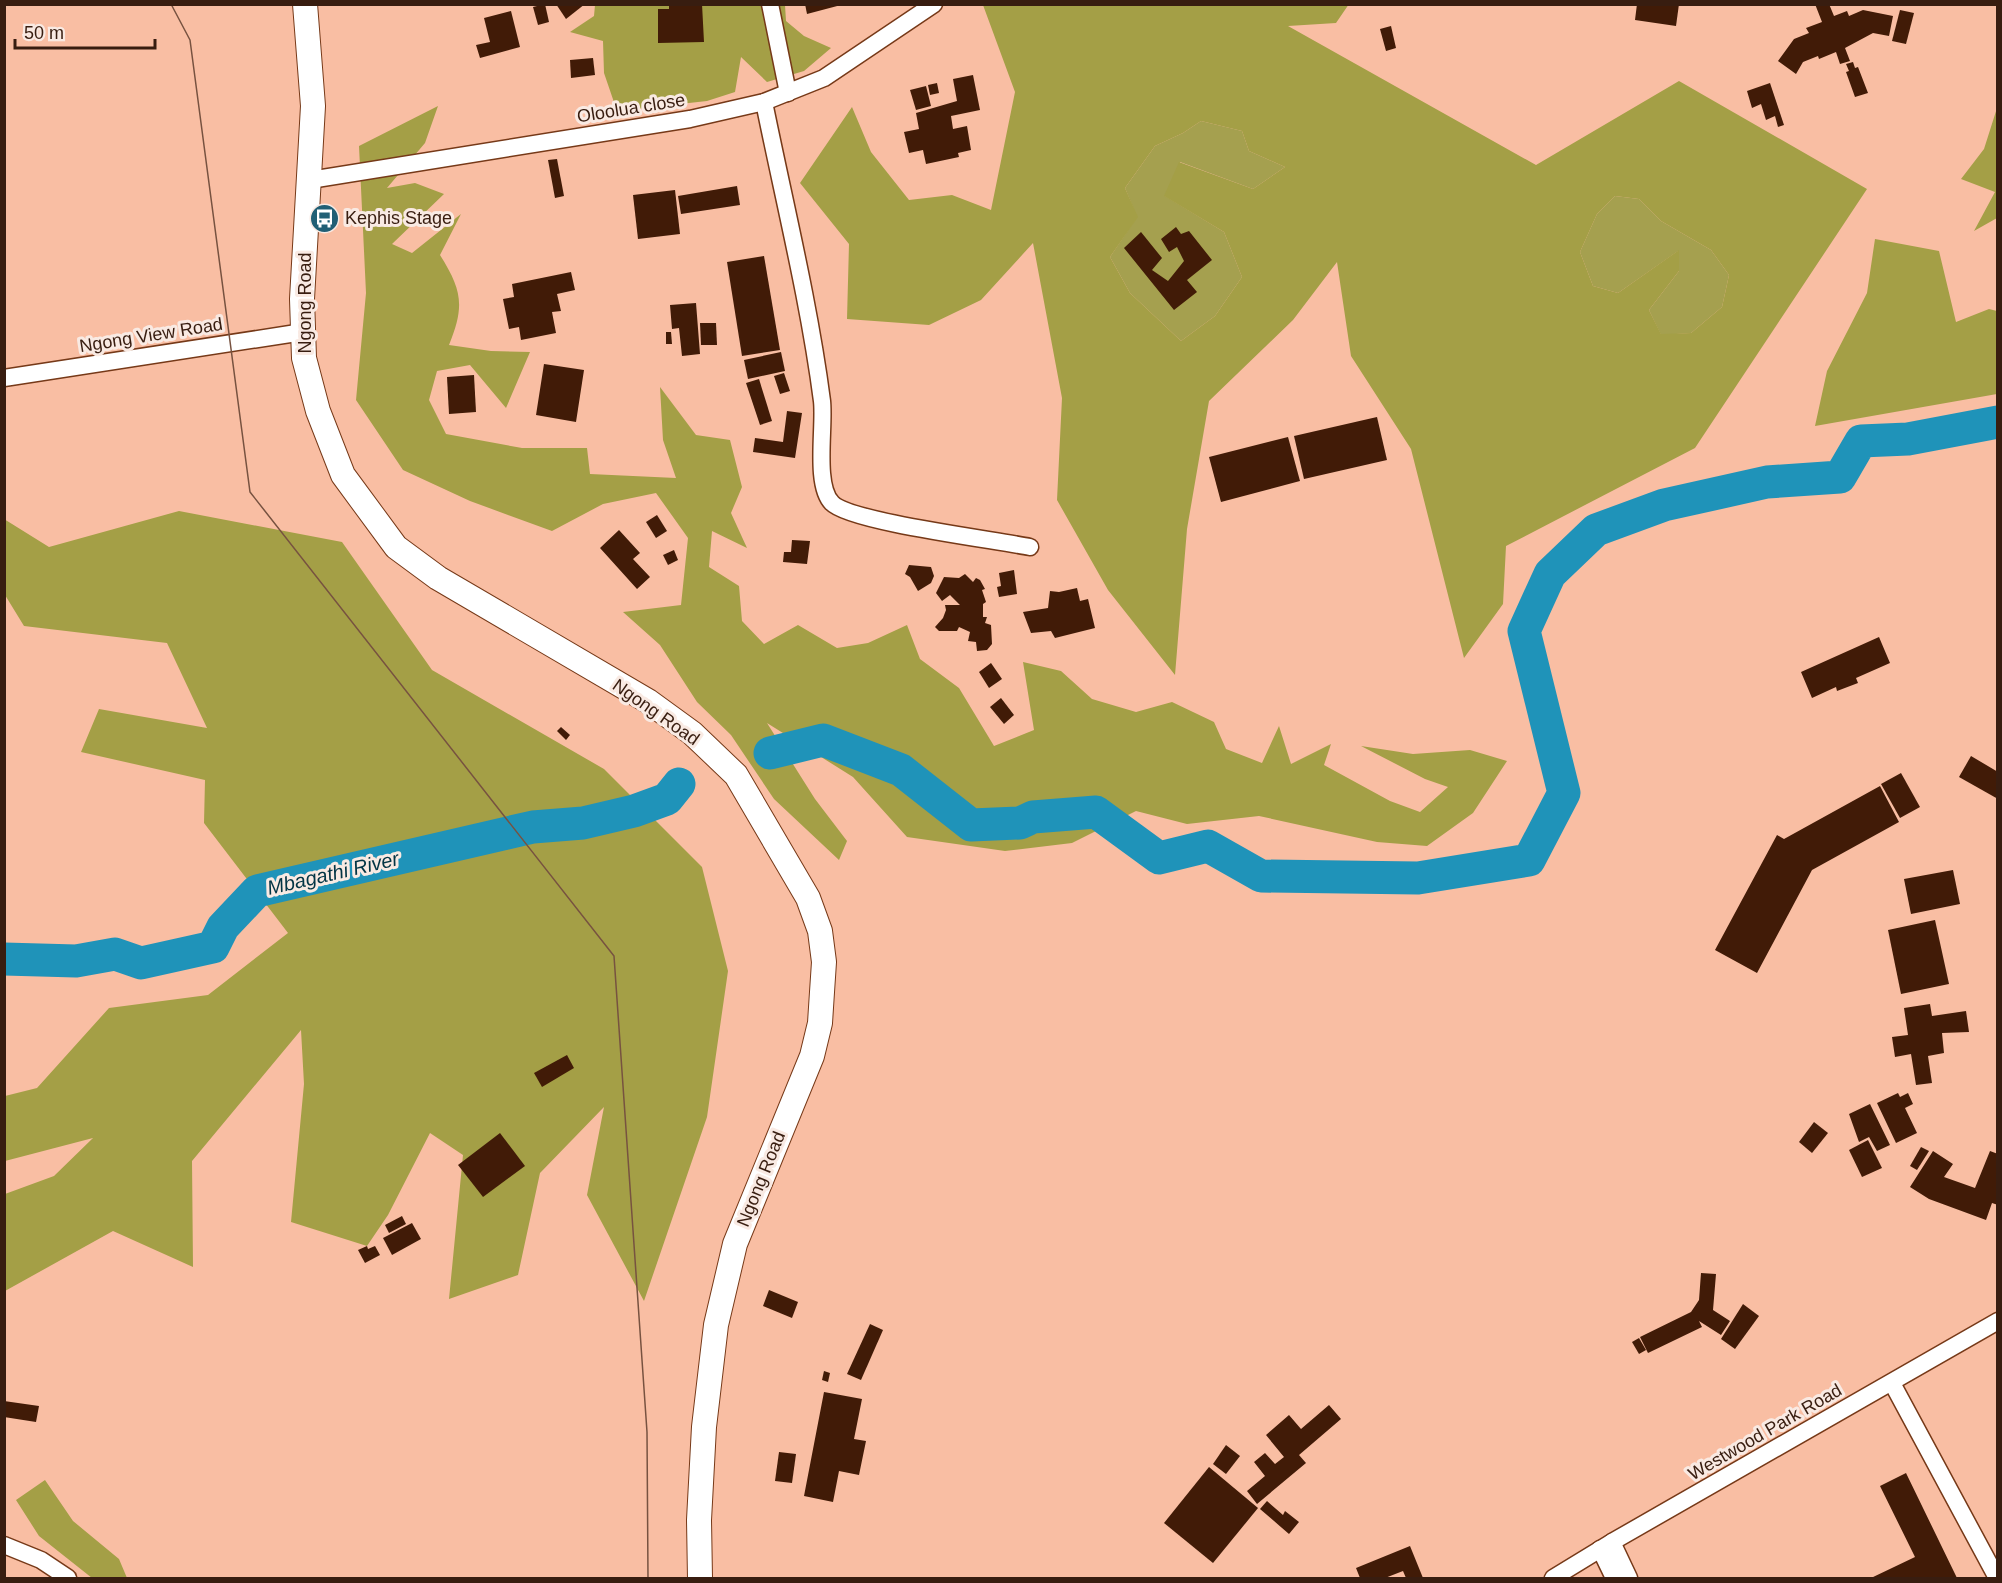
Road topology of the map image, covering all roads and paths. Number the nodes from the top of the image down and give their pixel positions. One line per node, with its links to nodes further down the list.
1 (305, 4): 6 (main road, Ngong Road)
2 (770, 4): 4 (street)
3 (933, 5): 4 (street, Oloolua close)
4 (788, 93): 5 (street, Oloolua close)
5 (764, 102): 6 (street, Oloolua close); 9 (street)
6 (310, 180): 7 (main road, Ngong Road)
7 (303, 332): 8 (street, Ngong View Road); 15 (main road, Ngong Road)
8 (4, 378)
9 (1030, 547)
10 (1998, 1321): 11 (street, Westwood Park Road)
11 (1892, 1383): 13 (street, Westwood Park Road); 19 (street)
12 (4, 1545): 14 (street)
13 (1606, 1545): 16 (street, Westwood Park Road); 17 (street); 18 (street)
14 (68, 1578)
15 (700, 1578)
16 (1553, 1578)
17 (1614, 1578)
18 (1629, 1578)
19 (1997, 1578)

